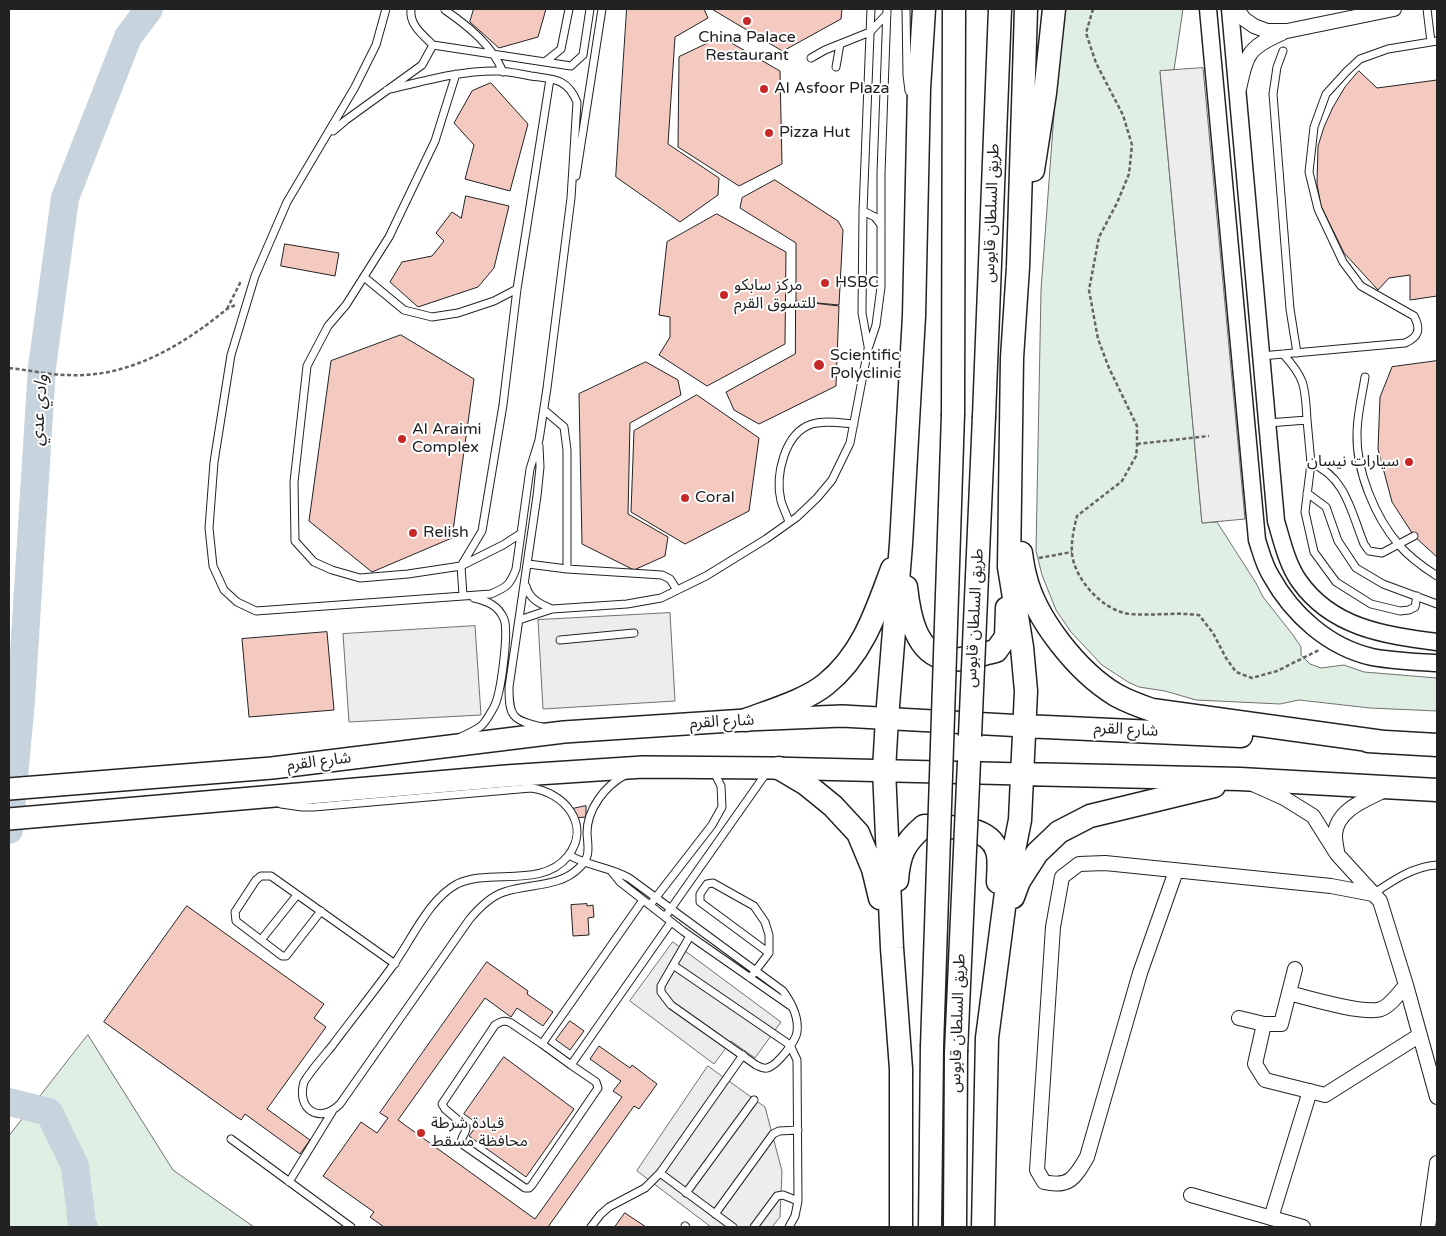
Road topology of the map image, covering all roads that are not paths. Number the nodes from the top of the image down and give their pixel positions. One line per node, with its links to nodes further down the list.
1 (386, 9): 35 (lane)
2 (410, 9): 24 (lane)
3 (569, 9): 28 (lane)
4 (590, 9): 28 (lane)
5 (602, 9): 37 (lane)
6 (871, 9): 21 (lane)
7 (906, 9): 36 (lane)
8 (924, 9): 36 (highway)
9 (954, 9): 153 (highway, طريق السلطان قابوس, bridge)
10 (1000, 9): 154 (highway, طريق السلطان قابوس, bridge)
11 (1026, 9): 40 (highway)
12 (1054, 9): 40 (highway)
13 (1208, 9): 75 (street)
14 (1230, 9): 34 (street)
15 (1237, 9): 20 (street)
16 (1394, 9): 20 (street)
17 (1428, 9): 22 (lane)
18 (444, 10): 26 (lane)
19 (887, 12): 21 (lane); 39 (lane)
20 (1287, 31): 34 (street)
21 (870, 32): 23 (lane); 38 (lane)
22 (1434, 41): 44 (lane)
23 (840, 44): 27 (lane); 29 (lane)
24 (433, 45): 26 (lane); 33 (lane)
25 (1283, 51): 44 (lane)
26 (495, 54): 28 (lane); 30 (lane)
27 (811, 58)
28 (544, 62)
29 (836, 67)
30 (503, 72): 31 (lane); 32 (lane)
31 (456, 74): 33 (lane); 41 (lane)
32 (550, 79): 37 (lane); 42 (lane)
33 (387, 90): 35 (lane)
34 (1238, 97): 46 (street)
35 (325, 137): 67 (lane)
36 (918, 160): 58 (highway)
37 (571, 198): 48 (lane)
38 (863, 210): 39 (lane); 43 (lane)
39 (881, 225): 43 (lane)
40 (1018, 267): 61 (highway)
41 (364, 277): 42 (lane); 62 (lane)
42 (517, 289): 62 (lane)
43 (868, 349): 51 (lane)
44 (1297, 353): 45 (lane)
45 (1283, 354): 46 (lane); 49 (lane)
46 (1261, 356): 50 (street)
47 (1365, 377): 59 (lane)
48 (544, 410): 52 (lane); 63 (lane)
49 (1307, 420): 50 (lane); 53 (lane)
50 (1267, 423): 74 (street)
51 (854, 424): 55 (lane); 55 (lane)
52 (539, 440): 56 (lane); 60 (lane)
53 (1311, 463): 54 (lane); 59 (lane)
54 (1307, 493): 68 (lane); 68 (lane)
55 (790, 522): 66 (lane)
56 (520, 534): 62 (lane); 67 (lane)
57 (1414, 536): 59 (lane)
58 (901, 544): 61 (highway); 76 (highway); 77 (highway)
59 (1399, 545): 64 (lane)
60 (528, 564): 63 (lane); 65 (lane)
61 (1016, 564): 78 (highway); 80 (highway)
62 (461, 566): 67 (lane)
63 (567, 569): 66 (lane)
64 (1437, 576)
65 (525, 581): 70 (lane); 71 (lane)
66 (677, 590): 70 (lane)
67 (463, 595): 82 (lane)
68 (1417, 596): 69 (lane)
69 (1437, 604)
70 (552, 609): 71 (lane)
71 (519, 620): 79 (lane)
72 (634, 633): 73 (lane)
73 (560, 640)
74 (1437, 642)
75 (1437, 663)
76 (887, 718): 77 (main road, شارع القرم); 78 (main road, شارع القرم); 86 (highway)
77 (746, 720): 79 (main road, شارع القرم)
78 (1024, 726): 80 (highway, شارع القرم); 87 (highway)
79 (564, 732): 82 (main road, شارع القرم)
80 (1383, 742): 81 (highway, شارع القرم)
81 (1437, 745)
82 (398, 753): 90 (main road, شارع القرم)
83 (643, 768): 84 (main road, شارع القرم); 92 (main road, شارع القرم); 96 (lane)
84 (711, 768): 85 (main road, شارع القرم); 106 (lane)
85 (775, 768): 86 (main road, شارع القرم); 109 (lane); 116 (highway)
86 (884, 770): 87 (main road, شارع القرم); 116 (highway)
87 (1022, 774): 88 (highway, شارع القرم); 115 (highway)
88 (1240, 779): 89 (highway, شارع القرم); 94 (street); 115 (highway)
89 (1391, 787): 91 (highway, شارع القرم); 94 (street)
90 (9, 790)
91 (1437, 790)
92 (262, 797): 93 (main road, شارع القرم); 95 (lane)
93 (9, 819)
94 (1337, 854): 98 (street)
95 (568, 855): 96 (lane); 101 (lane)
96 (584, 863): 100 (lane); 103 (lane)
97 (1437, 865): 105 (lane)
98 (1348, 866): 102 (street); 105 (street)
99 (1176, 870): 99 (street); 102 (street)
100 (612, 872): 106 (lane); 107 (lane)
101 (516, 877): 103 (lane); 118 (lane)
102 (1334, 887): 105 (street)
103 (518, 888): 136 (lane)
104 (297, 894): 110 (lane); 114 (lane); 114 (lane)
105 (1373, 894): 123 (street)
106 (656, 897): 108 (lane); 109 (lane)
107 (643, 900): 108 (lane); 129 (lane)
108 (650, 906): 111 (lane)
109 (672, 908): 111 (lane); 121 (lane)
110 (321, 911): 114 (lane); 118 (lane)
111 (665, 917): 112 (lane)
112 (671, 922): 113 (lane); 132 (lane)
113 (690, 936): 119 (lane); 122 (lane)
114 (261, 940)
115 (999, 941): 116 (highway); 155 (highway)
116 (892, 948): 152 (highway)
117 (769, 953): 117 (lane); 121 (lane)
118 (395, 964): 136 (lane)
119 (673, 965): 130 (lane); 131 (lane)
120 (1295, 969): 124 (street)
121 (756, 970): 122 (lane); 125 (lane)
122 (750, 978): 125 (lane)
123 (1406, 985): 124 (street); 128 (street)
124 (1289, 993): 127 (street)
125 (792, 1007): 130 (lane)
126 (1239, 1018): 127 (street)
127 (1264, 1024): 133 (street)
128 (1420, 1034): 133 (street); 134 (street)
129 (542, 1044): 132 (lane); 132 (lane)
130 (790, 1045): 131 (lane); 137 (lane)
131 (743, 1056): 140 (lane)
132 (571, 1065)
133 (1310, 1091): 146 (street)
134 (1437, 1098)
135 (754, 1100): 142 (lane)
136 (332, 1112): 141 (lane)
137 (798, 1130): 144 (lane); 145 (lane)
138 (230, 1139): 141 (lane)
139 (1437, 1163): 157 (street)
140 (660, 1173): 142 (lane); 148 (lane)
141 (289, 1182): 147 (lane)
142 (686, 1193): 145 (lane)
143 (1191, 1195): 146 (street)
144 (798, 1201): 150 (lane); 151 (lane)
145 (715, 1214): 149 (lane)
146 (1270, 1218): 156 (street)
147 (351, 1227)
148 (591, 1227)
149 (733, 1227)
150 (754, 1227)
151 (789, 1227)
152 (901, 1227)
153 (930, 1227)
154 (955, 1227)
155 (983, 1227)
156 (1303, 1227)
157 (1428, 1227)

